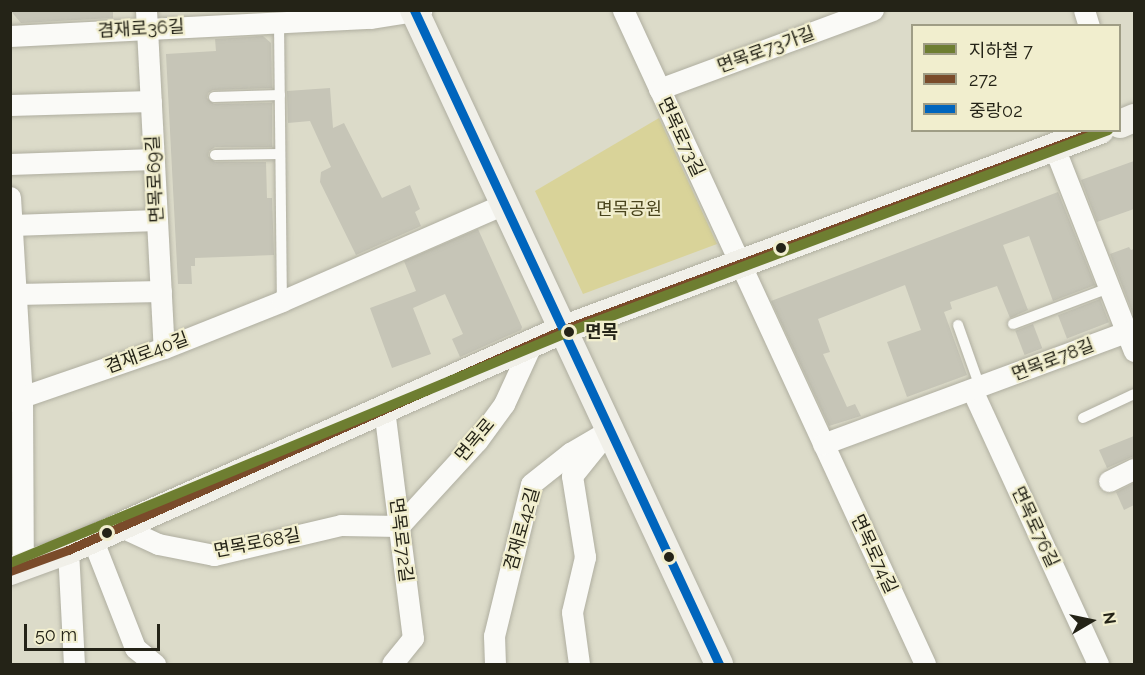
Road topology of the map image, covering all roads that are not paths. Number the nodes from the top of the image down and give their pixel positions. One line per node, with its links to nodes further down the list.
1 (623, 10): 7 (street, 면목로73길)
2 (873, 10): 7 (street, 면목로73가길)
3 (417, 11): 5 (street, 겸재로36길); 19 (main road)
4 (147, 20): 5 (street, 겸재로36길); 6 (street, 겸재로36길); 10 (street, 면목로69길)
5 (279, 22): 8 (lane)
6 (10, 36)
7 (659, 89): 22 (street, 면목로73길)
8 (280, 95): 9 (lane); 14 (lane)
9 (214, 98)
10 (151, 101): 11 (street); 16 (street, 면목로69길)
11 (10, 105)
12 (1092, 132): 13 (main road)
13 (1054, 147): 22 (main road); 23 (street, 면목로78길)
14 (280, 154): 15 (lane); 26 (lane)
15 (214, 155)
16 (154, 159): 17 (street); 20 (street, 면목로69길)
17 (10, 164)
18 (10, 197): 21 (street)
19 (504, 204): 26 (street, 겸재로40길); 29 (main road)
20 (157, 220): 21 (street); 24 (street, 면목로69길)
21 (12, 225): 25 (street)
22 (740, 264): 29 (main road); 39 (street, 면목로74길)
23 (1109, 288): 27 (lane); 30 (street, 면목로78길)
24 (161, 291): 25 (street); 32 (street, 면목로69길)
25 (16, 294): 35 (street)
26 (282, 301): 32 (street, 겸재로40길)
27 (1013, 324)
28 (958, 325): 33 (lane)
29 (562, 330): 31 (main road); 38 (main road)
30 (1132, 337): 33 (street, 면목로78길)
31 (532, 343): 36 (main road); 43 (street, 면목로)
32 (164, 348): 35 (street, 겸재로40길)
33 (976, 389): 39 (street); 53 (street, 면목로76길)
34 (1134, 394): 37 (lane)
35 (16, 400): 45 (street)
36 (384, 409): 42 (main road); 43 (street, 면목로72길)
37 (1083, 418)
38 (608, 431): 49 (street, 겸재로42길); 50 (street); 51 (main road)
39 (823, 444): 52 (street, 면목로74길)
40 (1134, 468): 41 (street)
41 (1109, 481)
42 (119, 526): 43 (street, 면목로68길); 44 (main road)
43 (399, 526): 48 (street, 면목로72길)
44 (80, 544): 45 (main road); 46 (street); 47 (street)
45 (17, 568)
46 (74, 664)
47 (155, 664)
48 (392, 664)
49 (495, 664)
50 (579, 664)
51 (719, 664)
52 (925, 664)
53 (1098, 664)

